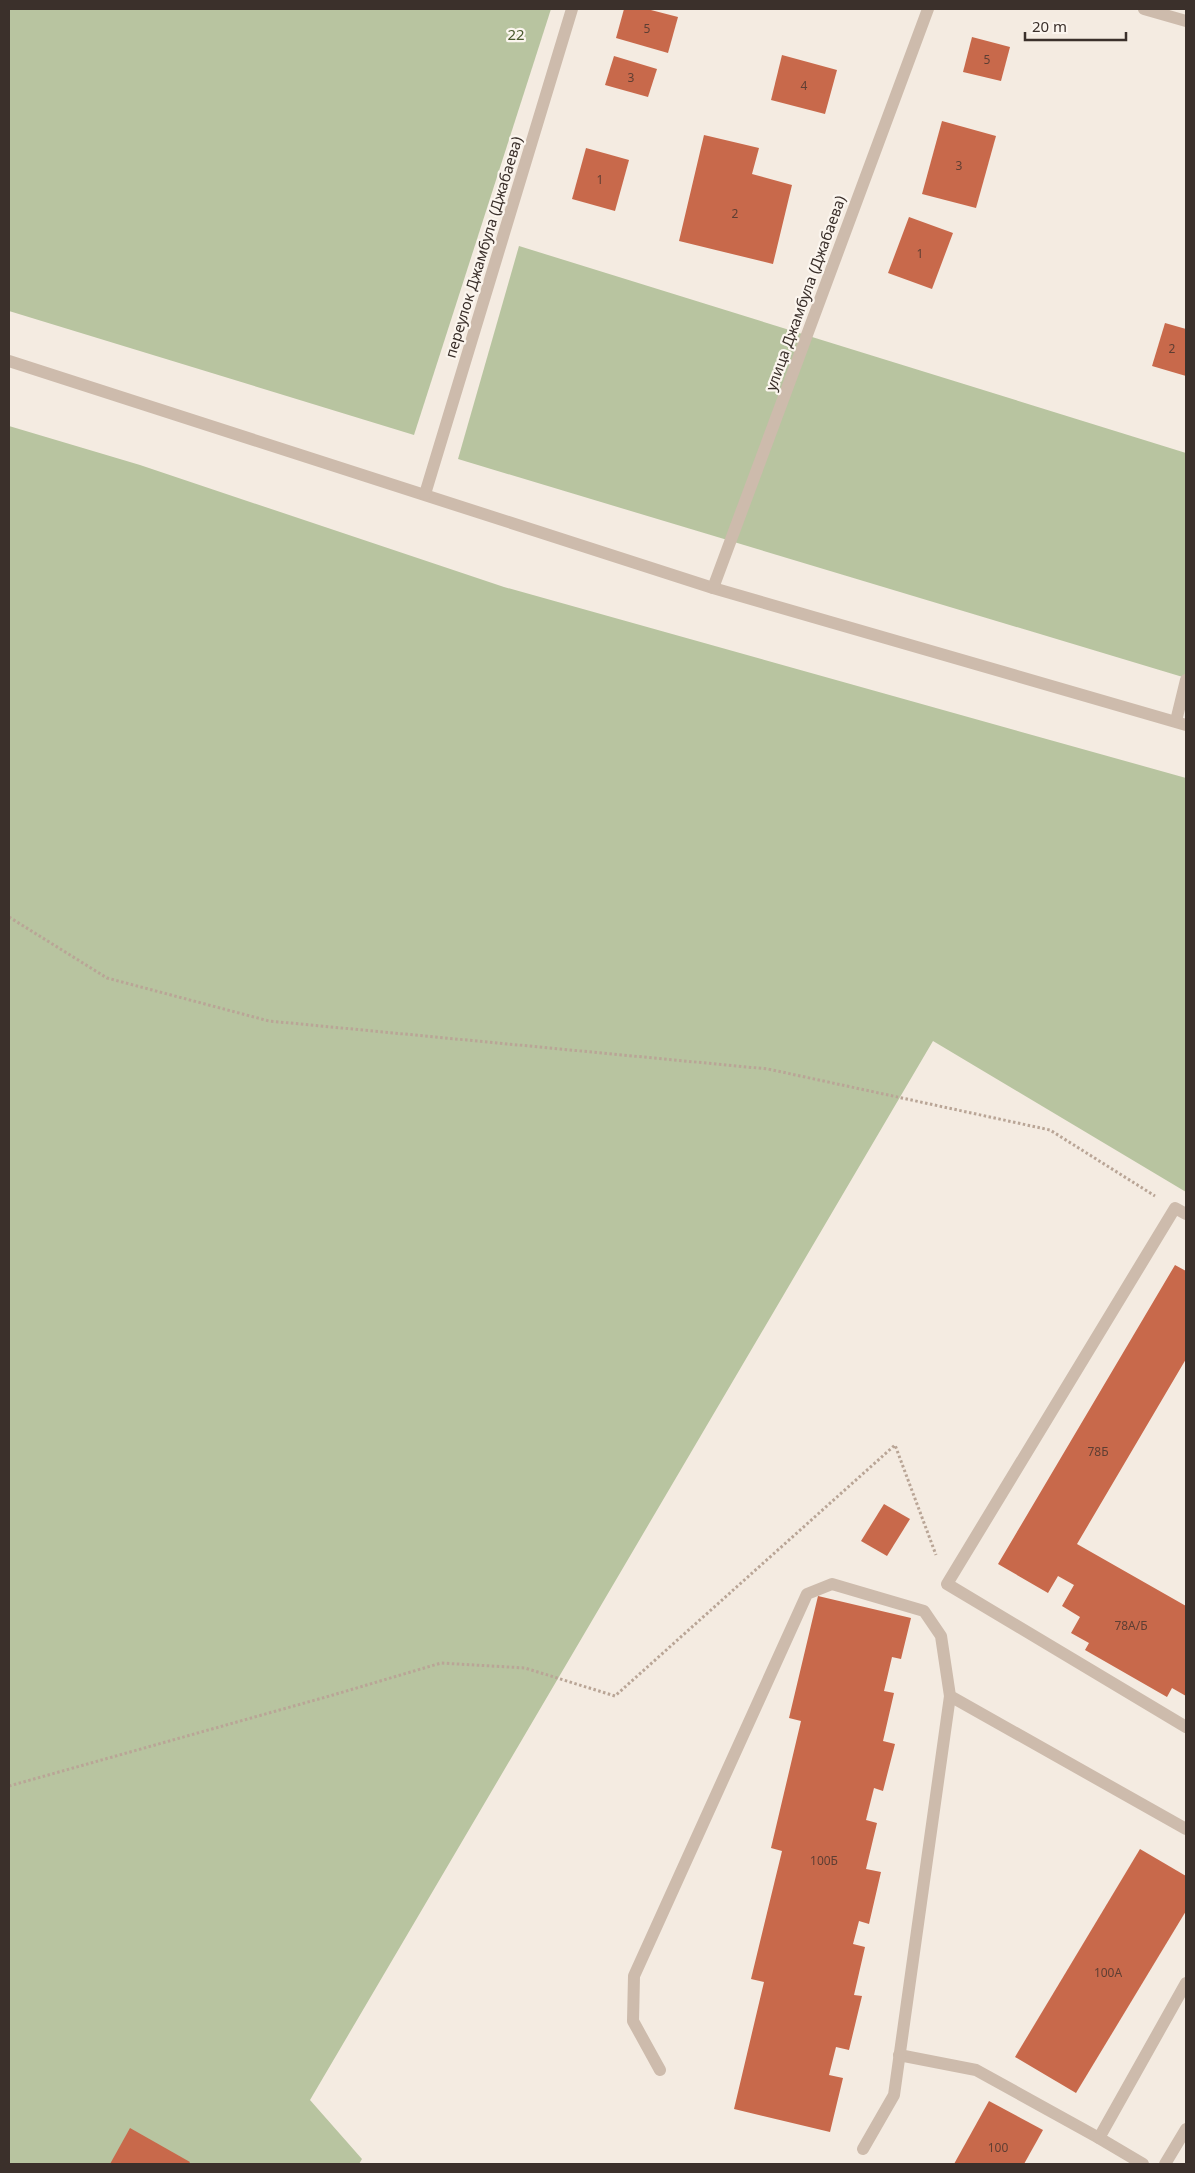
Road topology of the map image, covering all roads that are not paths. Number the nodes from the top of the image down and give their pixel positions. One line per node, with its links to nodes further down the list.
1 (572, 9): 6 (street, переулок Джамбула (Джабаева))
2 (928, 9): 7 (street, улица Джамбула (Джабаева))
3 (1144, 9): 4 (street)
4 (1186, 20)
5 (9, 361): 6 (street)
6 (425, 494): 7 (street)
7 (713, 588): 9 (street)
8 (1186, 680): 9 (street)
9 (1181, 723)
10 (1186, 1214): 12 (street)
11 (950, 1696): 13 (street); 15 (street); 16 (street)
12 (1186, 1726)
13 (1186, 1829)
14 (1186, 1983): 18 (street)
15 (900, 2055): 18 (street); 19 (street)
16 (660, 2070)
17 (1186, 2129): 21 (street)
18 (1099, 2138): 20 (street)
19 (863, 2149)
20 (1144, 2164)
21 (1165, 2164)

